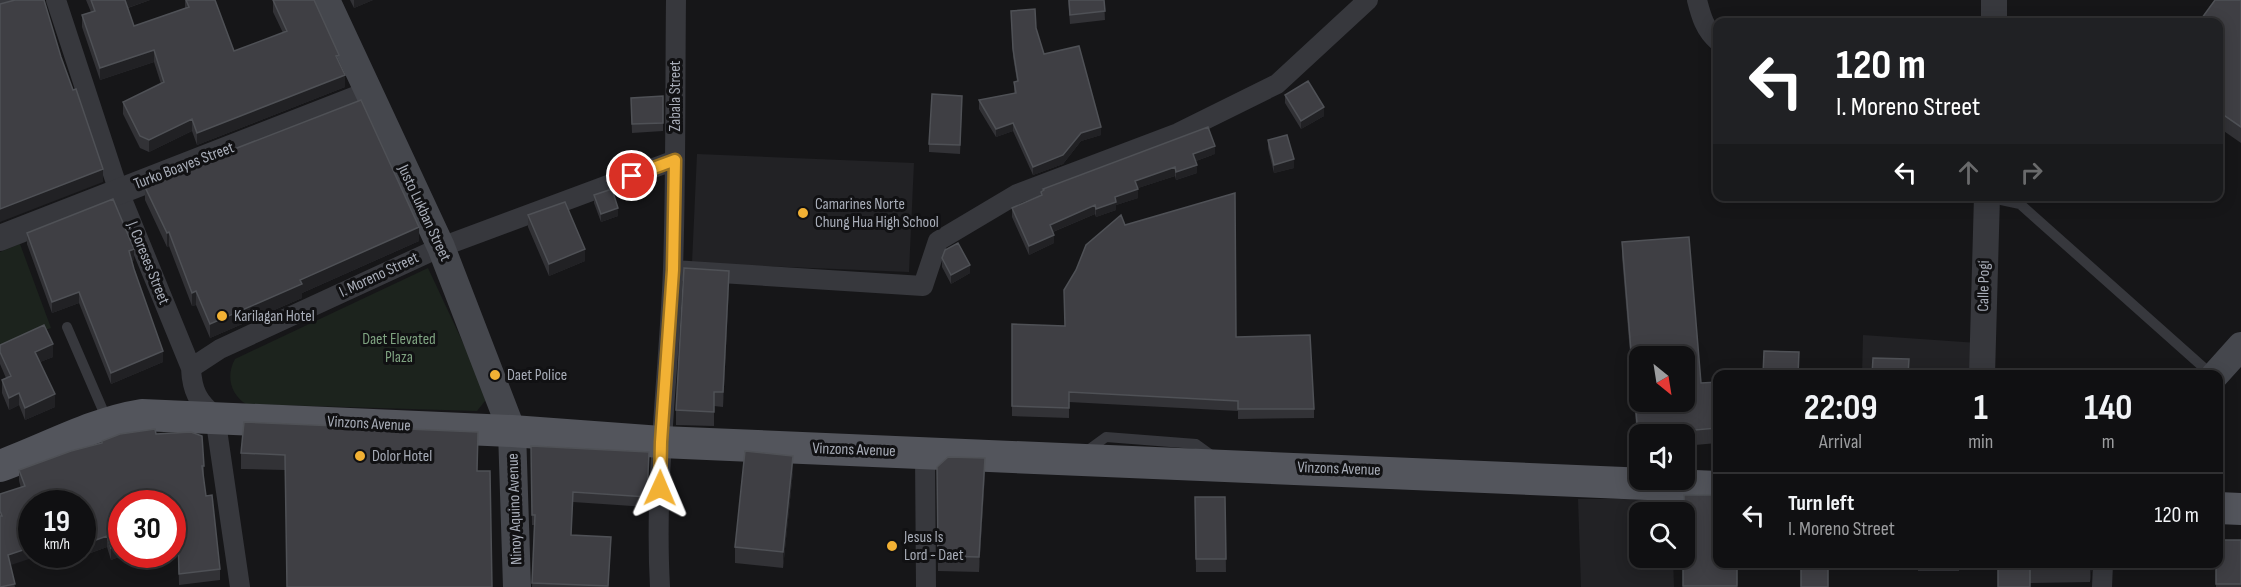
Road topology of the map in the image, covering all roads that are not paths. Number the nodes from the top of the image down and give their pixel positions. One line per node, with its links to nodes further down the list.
1 (56, 0): 12 (street, J. Coreses Street)
2 (326, 0): 10 (main road, Justo Lukban Street)
3 (675, 0): 11 (street, Zabala Street)
4 (1368, 0): 7 (street)
5 (1697, 0): 9 (street)
6 (1994, 0): 8 (street)
7 (1345, 8): 17 (street)
8 (1994, 18)
9 (1713, 37)
10 (369, 94): 12 (street, Turko Boayes Street); 16 (main road, Justo Lukban Street)
11 (675, 160): 16 (street, I. Moreno Street); 17 (street, Zabala Street)
12 (119, 192): 15 (street, Turko Boayes Street); 20 (street, J. Coreses Street)
13 (1987, 201): 21 (street, Calle Pogi)
14 (2006, 201): 22 (lane)
15 (0, 238)
16 (441, 246): 20 (street, I. Moreno Street); 26 (main road, Justo Lukban Street)
17 (673, 270): 27 (street, Zabala Street)
18 (67, 327): 25 (lane)
19 (2241, 346): 23 (main road)
20 (190, 368): 24 (street, J. Coreses Street)
21 (1982, 370)
22 (2208, 370)
23 (2219, 370)
24 (215, 416): 25 (main road, Vinzons Avenue); 26 (main road, Vinzons Avenue); 34 (street)
25 (108, 422): 29 (main road, Vinzons Avenue)
26 (512, 431): 27 (main road, Vinzons Avenue); 35 (main road, Ninoy Aquino Avenue)
27 (661, 442): 28 (main road, Vinzons Avenue); 36 (street, Zabala Street)
28 (925, 453): 30 (main road, Vinzons Avenue); 37 (street)
29 (0, 466)
30 (1713, 487)
31 (2223, 508): 32 (main road)
32 (2241, 509)
33 (2103, 568): 38 (street)
34 (240, 587)
35 (518, 587)
36 (660, 587)
37 (926, 587)
38 (2102, 587)

